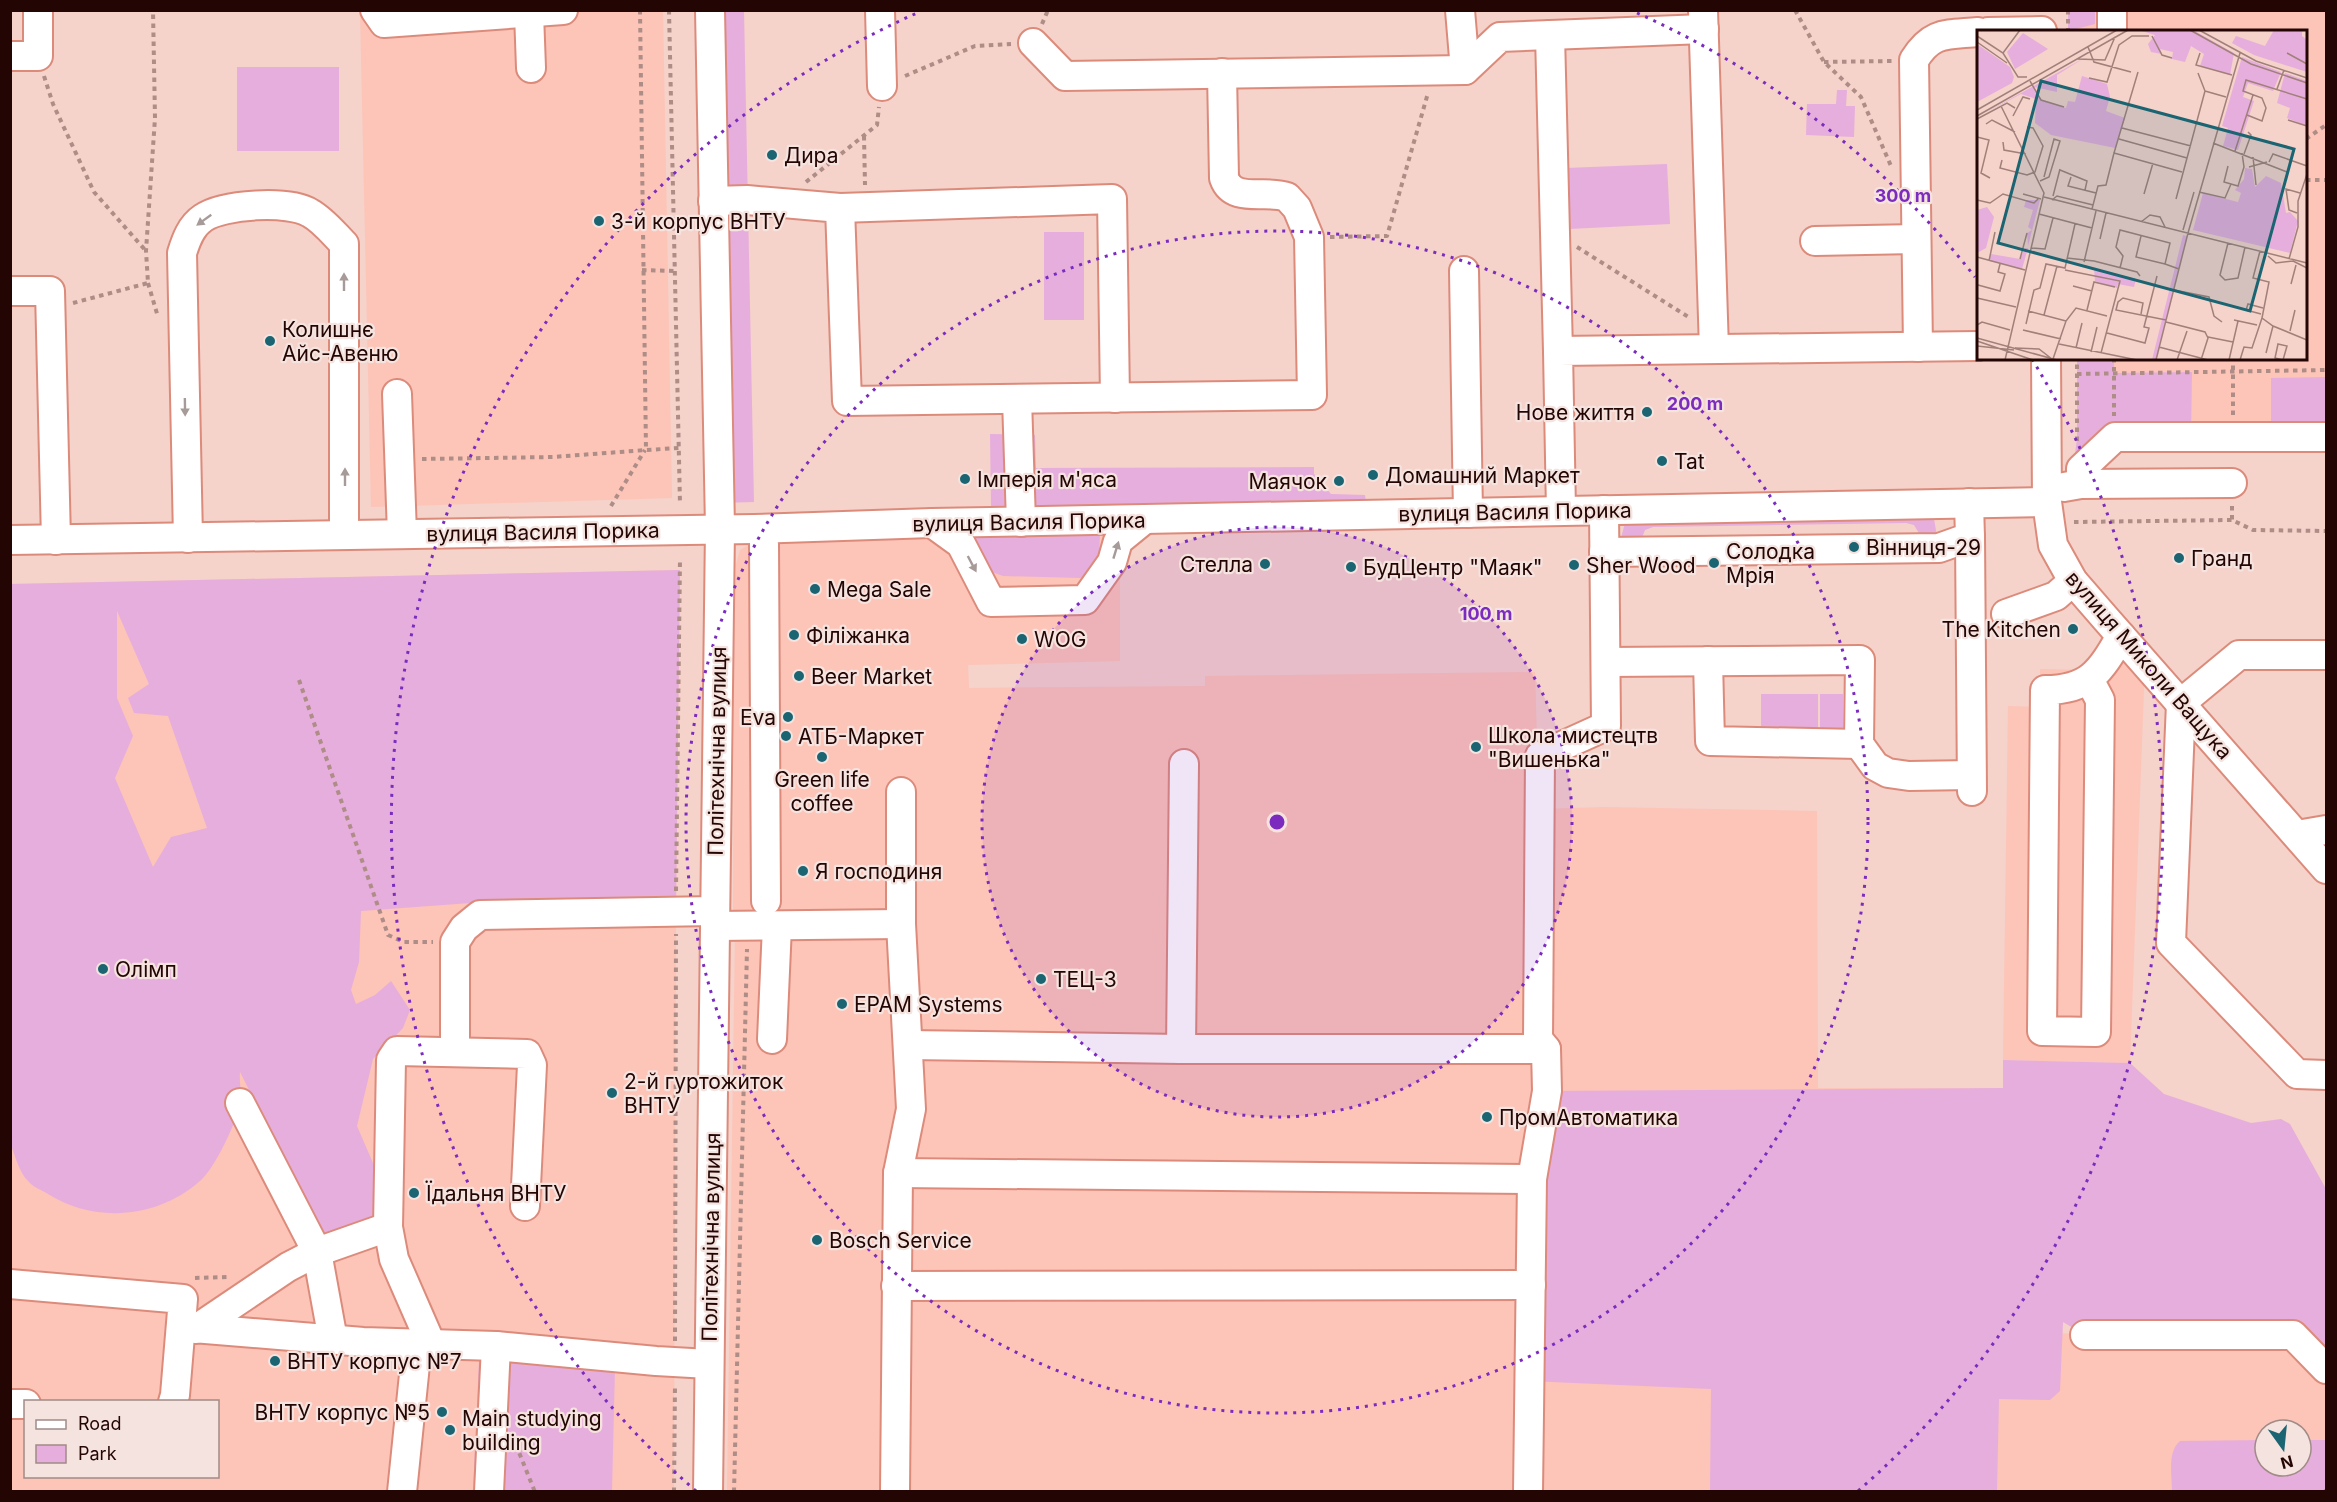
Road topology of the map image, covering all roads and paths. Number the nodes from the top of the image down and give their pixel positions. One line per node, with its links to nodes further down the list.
1 (38, 10): 22 (street)
2 (153, 10): 42 (path)
3 (375, 10): 14 (street)
4 (563, 10): 14 (street)
5 (640, 10): 43 (path)
6 (669, 10): 44 (path)
7 (710, 10): 36 (street, Політехнічна вулиця)
8 (880, 10): 29 (street)
9 (1460, 10): 27 (street)
10 (1795, 10): 24 (path)
11 (2042, 10): 16 (street)
12 (2068, 10): 17 (path)
13 (2112, 10): 18 (street)
14 (529, 13): 25 (street)
15 (1703, 20): 20 (street); 48 (street)
16 (2042, 30)
17 (2068, 30)
18 (2112, 30)
19 (1977, 32): 23 (street)
20 (1550, 35): 27 (street); 38 (street)
21 (1033, 43): 28 (street)
22 (24, 56): 42 (path)
23 (1914, 60): 24 (path); 40 (street)
24 (1824, 62): 33 (path)
25 (531, 68)
26 (1434, 70): 27 (street); 28 (street); 39 (path)
27 (1465, 70)
28 (1222, 73): 39 (street)
29 (882, 86)
30 (2326, 125): 32 (path)
31 (864, 135): 37 (path)
32 (2307, 138)
33 (1893, 172)
34 (2307, 180): 35 (path)
35 (2326, 180)
36 (713, 201): 37 (street); 78 (street, Політехнічна вулиця)
37 (853, 208): 58 (street); 59 (street)
38 (1555, 233): 48 (path); 51 (street)
39 (1309, 237): 58 (street)
40 (1916, 238): 41 (street); 50 (street)
41 (1815, 241)
42 (146, 251): 47 (path)
43 (642, 270): 44 (path); 63 (path)
44 (675, 271): 62 (path)
45 (1464, 271): 73 (street)
46 (10, 291): 47 (street)
47 (50, 309): 85 (street)
48 (1714, 341): 50 (street); 51 (street)
49 (1977, 346): 50 (street)
50 (1918, 347)
51 (1558, 351): 72 (street)
52 (2046, 360): 67 (street, вулиця Миколи Ващука)
53 (2114, 360): 55 (path)
54 (2326, 370): 55 (path)
55 (2114, 373): 56 (path); 60 (path)
56 (2077, 374)
57 (397, 394): 64 (street)
58 (1115, 398): 59 (street)
59 (1017, 399): 75 (street)
60 (2115, 437): 61 (street); 66 (street)
61 (2326, 437)
62 (679, 448): 63 (path); 69 (path)
63 (645, 450): 64 (path); 70 (path)
64 (399, 459): 80 (street)
65 (2232, 483): 66 (street, вулиця Василя Порика)
66 (2081, 484): 67 (street, вулиця Василя Порика)
67 (2047, 496): 68 (street, вулиця Василя Порика); 89 (street, вулиця Миколи Ващука)
68 (1969, 503): 71 (street, вулиця Василя Порика); 82 (street)
69 (680, 504)
70 (611, 506)
71 (1604, 510): 72 (street, вулиця Василя Порика); 87 (street)
72 (1562, 511): 73 (street, вулиця Василя Порика)
73 (1468, 513): 74 (street, вулиця Василя Порика)
74 (1145, 519): 75 (street, вулиця Василя Порика); 77 (street, one-way to 74)
75 (1021, 522): 77 (street, вулиця Василя Порика)
76 (2073, 522): 79 (path)
77 (932, 523): 78 (street, вулиця Василя Порика)
78 (720, 528): 80 (street, вулиця Василя Порика); 100 (street, Політехнічна вулиця)
79 (2326, 531)
80 (402, 534): 81 (street, вулиця Василя Порика)
81 (344, 535): 83 (street, вулиця Василя Порика); 83 (street, one-way to 83)
82 (1970, 537): 87 (street); 98 (street)
83 (188, 538): 85 (street, вулиця Василя Порика)
84 (10, 540): 85 (street, вулиця Василя Порика)
85 (56, 540)
86 (764, 544): 99 (street)
87 (1604, 552): 94 (street)
88 (680, 559): 106 (path)
89 (2073, 581): 90 (street); 91 (street, вулиця Миколи Ващука)
90 (2006, 614)
91 (2121, 636): 95 (street); 97 (street, вулиця Миколи Ващука)
92 (2326, 655): 97 (street)
93 (1708, 661): 94 (street); 98 (street); 98 (street)
94 (1606, 662): 115 (street)
95 (2089, 679): 95 (street)
96 (299, 680): 111 (path)
97 (2181, 703): 104 (street, вулиця Миколи Ващука); 117 (street)
98 (1859, 744)
99 (764, 745): 100 (street); 107 (street)
100 (717, 746): 108 (street, Політехнічна вулиця)
101 (1184, 764): 114 (street)
102 (901, 792): 109 (street)
103 (2326, 830): 104 (street)
104 (2296, 835): 105 (street, вулиця Миколи Ващука)
105 (2326, 869)
106 (676, 910): 108 (street); 111 (street); 132 (path)
107 (771, 913): 109 (street); 110 (street); 112 (street)
108 (715, 919): 110 (street); 133 (street, Політехнічна вулиця)
109 (901, 924): 113 (street)
110 (748, 926): 140 (path)
111 (455, 942): 116 (street)
112 (772, 1039)
113 (908, 1045): 114 (street); 119 (street)
114 (1181, 1049): 115 (street)
115 (1546, 1049): 120 (street)
116 (454, 1052): 121 (street); 122 (street)
117 (2326, 1075)
118 (240, 1103): 123 (street)
119 (897, 1173): 120 (street); 126 (street)
120 (1532, 1179): 125 (street)
121 (525, 1206)
122 (388, 1227): 123 (street); 130 (street)
123 (317, 1251): 127 (street); 129 (street)
124 (10, 1284): 127 (street)
125 (1531, 1285): 126 (street); 142 (street)
126 (896, 1286): 141 (street)
127 (189, 1328): 129 (street); 135 (street)
128 (2085, 1335): 134 (street)
129 (333, 1340): 130 (street)
130 (424, 1345): 131 (street); 136 (street)
131 (496, 1346): 132 (street); 137 (street)
132 (675, 1362): 133 (street); 138 (path)
133 (709, 1364): 139 (street, Політехнічна вулиця)
134 (2326, 1369)
135 (173, 1400)
136 (402, 1491)
137 (489, 1491)
138 (674, 1491)
139 (708, 1491)
140 (734, 1491)
141 (895, 1491)
142 (1528, 1491)

